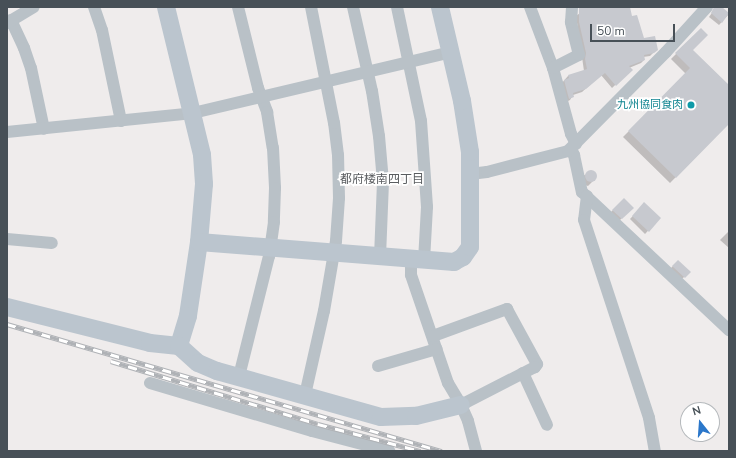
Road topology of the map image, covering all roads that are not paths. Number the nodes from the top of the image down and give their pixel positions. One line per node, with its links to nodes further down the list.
1 (34, 7): 12 (street)
2 (94, 7): 20 (street)
3 (166, 7): 19 (street)
4 (238, 7): 18 (street)
5 (311, 7): 17 (street)
6 (353, 7): 16 (street)
7 (397, 7): 14 (street)
8 (440, 7): 13 (street)
9 (530, 7): 15 (street)
10 (572, 7): 15 (street)
11 (706, 7): 23 (street)
12 (9, 22): 21 (street)
13 (451, 52): 14 (street); 24 (street)
14 (409, 62): 16 (street); 32 (street)
15 (553, 68): 23 (street)
16 (368, 72): 17 (street); 31 (street)
17 (326, 82): 18 (street); 30 (street)
18 (262, 98): 19 (street); 29 (street)
19 (193, 113): 20 (street); 27 (street)
20 (121, 121): 21 (street)
21 (44, 129): 22 (street)
22 (7, 132)
23 (573, 146): 24 (street); 25 (street)
24 (470, 174): 32 (street)
25 (587, 196): 34 (street); 47 (street)
26 (7, 239): 28 (street)
27 (199, 242): 29 (street); 36 (street)
28 (52, 243)
29 (270, 249): 30 (street); 40 (street)
30 (333, 254): 31 (street); 42 (street)
31 (380, 257): 32 (street)
32 (417, 260): 35 (street)
33 (7, 307): 36 (street)
34 (729, 330)
35 (433, 336): 37 (street); 39 (street)
36 (179, 346): 40 (street)
37 (437, 349): 38 (street); 43 (street)
38 (378, 366)
39 (523, 373): 43 (street); 44 (street)
40 (239, 376): 42 (street)
41 (150, 383): 45 (street)
42 (305, 395): 43 (street)
43 (461, 405): 46 (street)
44 (547, 425)
45 (389, 451)
46 (476, 451)
47 (655, 451)

